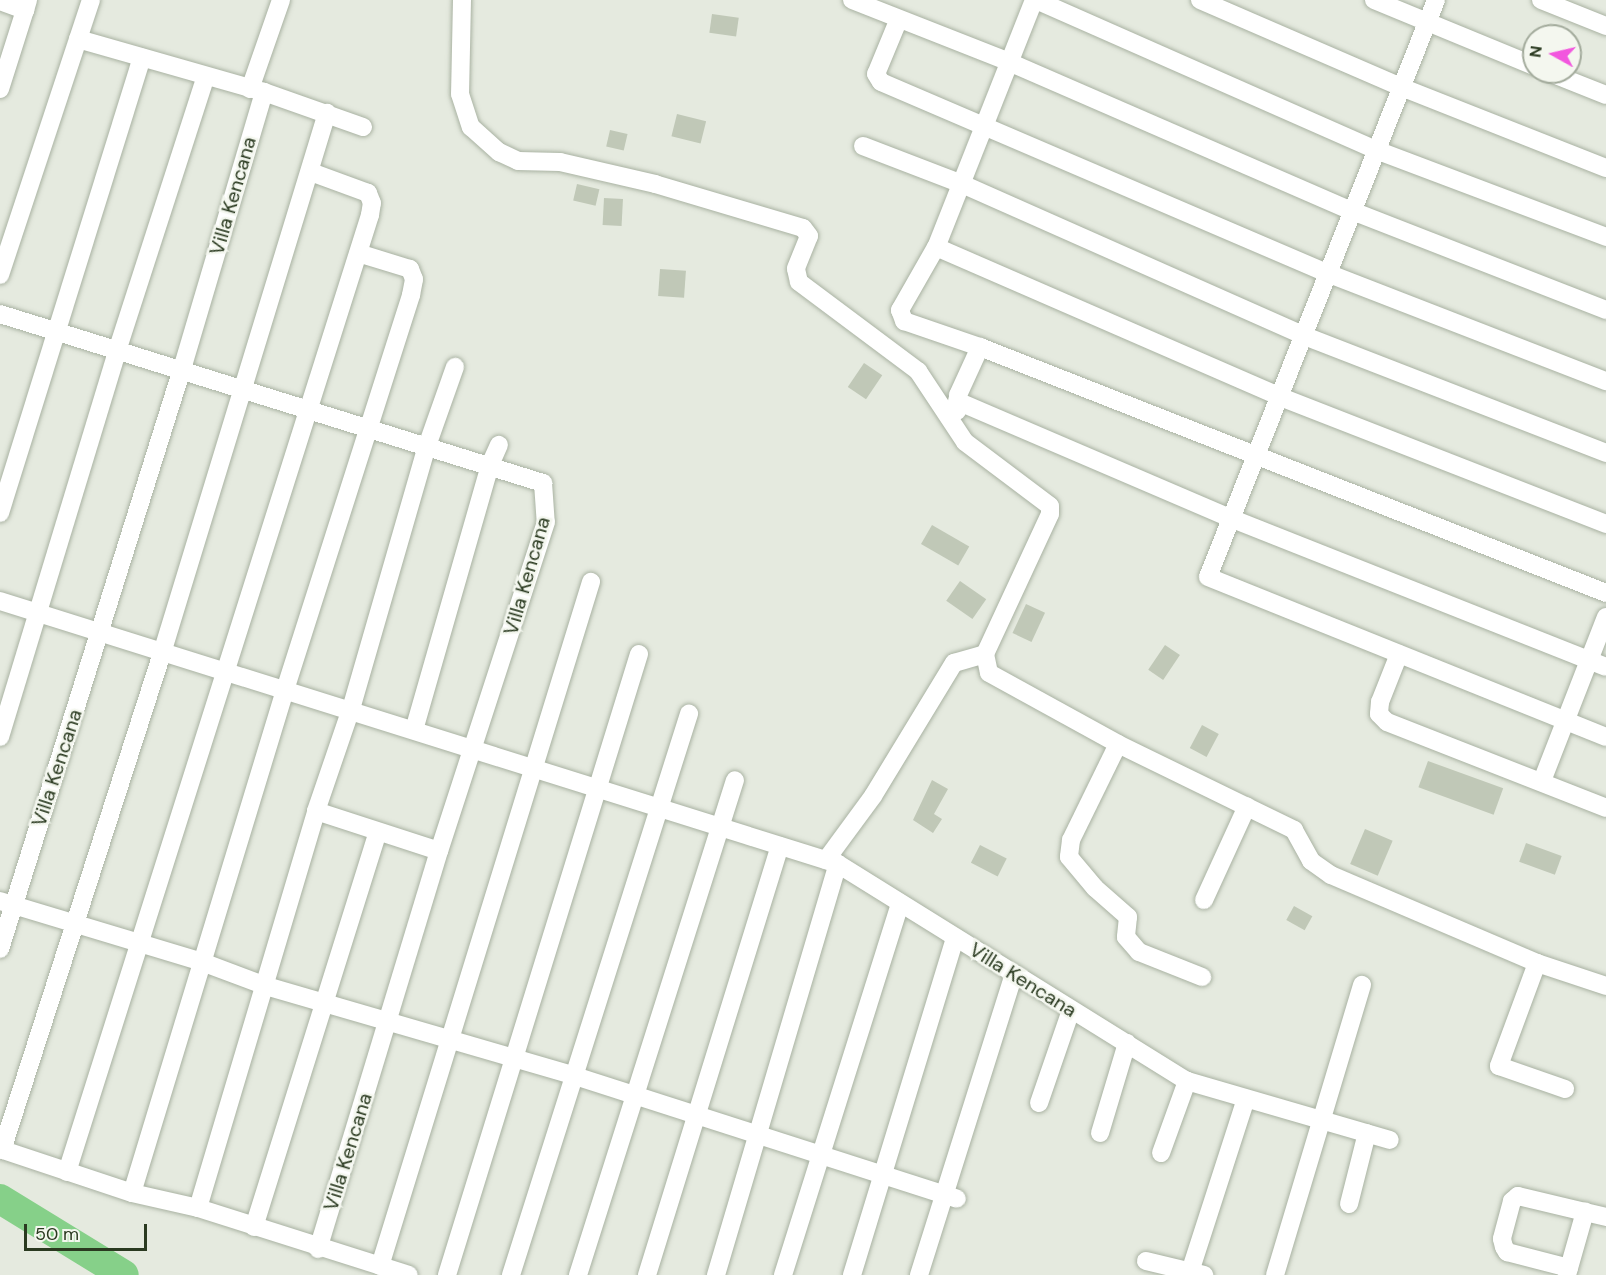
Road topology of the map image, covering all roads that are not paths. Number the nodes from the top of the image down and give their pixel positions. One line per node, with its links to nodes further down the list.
1 (91, 0): 15 (street)
2 (281, 0): 23 (street, Villa Kencana)
3 (462, 0): 53 (street)
4 (852, 0): 12 (street)
5 (1035, 0): 18 (street); 29 (street)
6 (1200, 0): 21 (street)
7 (1374, 0): 13 (street)
8 (1436, 0): 13 (street)
9 (1541, 0): 14 (street)
10 (0, 1): 11 (street)
11 (26, 5): 22 (street)
12 (898, 21): 18 (street); 26 (street)
13 (1427, 23): 17 (street); 21 (street)
14 (1606, 26)
15 (78, 39): 16 (street); 38 (street)
16 (142, 58): 19 (street); 41 (street)
17 (1522, 61)
18 (1009, 62): 26 (street); 33 (street)
19 (205, 78): 23 (street); 44 (street)
20 (1578, 84): 24 (street)
21 (1401, 87): 29 (street); 30 (street)
22 (0, 90)
23 (257, 91): 25 (street); 46 (street, Villa Kencana)
24 (1606, 95)
25 (327, 113): 27 (street); 31 (street)
26 (985, 125): 32 (street); 37 (street)
27 (363, 127)
28 (863, 146): 32 (street)
29 (1376, 150): 33 (street); 34 (street)
30 (1606, 168)
31 (311, 172): 36 (street); 48 (street)
32 (962, 184): 35 (street); 42 (street)
33 (1352, 211): 37 (street); 39 (street)
34 (1606, 237)
35 (936, 248): 43 (street); 49 (street)
36 (358, 253): 51 (street); 52 (street)
37 (1327, 273): 42 (street); 47 (street)
38 (0, 275)
39 (1606, 310)
40 (0, 314): 41 (street, Villa Kencana)
41 (58, 331): 44 (street, Villa Kencana); 59 (street)
42 (1302, 335): 49 (street); 56 (street)
43 (980, 346): 50 (street); 57 (street)
44 (118, 348): 46 (street, Villa Kencana); 65 (street)
45 (455, 367): 55 (street)
46 (182, 369): 48 (street, Villa Kencana); 67 (street, Villa Kencana)
47 (1606, 381)
48 (244, 389): 51 (street, Villa Kencana); 68 (street)
49 (1278, 396): 57 (street); 61 (street)
50 (957, 401): 53 (street); 60 (street)
51 (308, 408): 52 (street, Villa Kencana); 73 (street)
52 (367, 425): 55 (street, Villa Kencana); 74 (street)
53 (957, 428): 70 (street)
54 (499, 445): 58 (street)
55 (427, 446): 58 (street, Villa Kencana); 75 (street)
56 (1606, 453)
57 (1254, 457): 60 (street); 63 (street)
58 (490, 465): 78 (street); 82 (street, Villa Kencana)
59 (0, 513)
60 (1230, 518): 71 (street); 72 (street)
61 (1606, 524)
62 (591, 582): 83 (street)
63 (1606, 593)
64 (0, 601): 65 (street, Villa Kencana)
65 (38, 613): 67 (street, Villa Kencana); 79 (street)
66 (1606, 617): 72 (street)
67 (100, 632): 68 (street, Villa Kencana); 97 (street, Villa Kencana)
68 (162, 653): 73 (street, Villa Kencana); 99 (street)
69 (639, 654): 86 (street)
70 (986, 654): 81 (street); 95 (street)
71 (1399, 654): 77 (street); 85 (street)
72 (1598, 663): 77 (street)
73 (226, 672): 74 (street, Villa Kencana); 101 (street)
74 (285, 690): 75 (street, Villa Kencana); 103 (street)
75 (351, 709): 78 (street, Villa Kencana); 90 (street)
76 (689, 714): 88 (street)
77 (1566, 720): 80 (street); 85 (street)
78 (414, 730): 82 (street, Villa Kencana)
79 (0, 737)
80 (1606, 737)
81 (1118, 744): 87 (street); 106 (street)
82 (473, 750): 83 (street, Villa Kencana); 94 (street, Villa Kencana)
83 (534, 768): 86 (street, Villa Kencana); 113 (street)
84 (735, 780): 91 (street)
85 (1542, 781): 89 (street)
86 (597, 788): 88 (street, Villa Kencana); 115 (street)
87 (1247, 806): 96 (street); 104 (street)
88 (660, 808): 91 (street, Villa Kencana); 116 (street)
89 (1606, 808)
90 (316, 811): 92 (street); 108 (street)
91 (720, 827): 93 (street, Villa Kencana); 119 (street)
92 (378, 832): 94 (street); 110 (street)
93 (780, 846): 95 (street, Villa Kencana); 122 (street)
94 (439, 851): 112 (street, Villa Kencana)
95 (832, 862): 98 (street, Villa Kencana); 126 (street)
96 (1204, 900)
97 (7, 903): 99 (street); 102 (street, Villa Kencana)
98 (900, 903): 100 (street, Villa Kencana); 130 (street)
99 (77, 925): 101 (street); 128 (street)
100 (956, 938): 105 (street, Villa Kencana); 132 (street)
101 (140, 943): 103 (street); 131 (street)
102 (0, 949)
103 (202, 962): 108 (street); 133 (street)
104 (1537, 963): 109 (street); 118 (street)
105 (1014, 974): 111 (street, Villa Kencana); 134 (street)
106 (1202, 977)
107 (1362, 985): 123 (street)
108 (266, 986): 110 (street); 136 (street)
109 (1606, 986)
110 (324, 1003): 112 (street); 139 (street)
111 (1071, 1010): 114 (street, Villa Kencana); 121 (street)
112 (388, 1022): 113 (street); 140 (street, Villa Kencana)
113 (450, 1041): 115 (street); 142 (street)
114 (1127, 1043): 117 (street, Villa Kencana); 124 (street)
115 (513, 1059): 116 (street); 146 (street)
116 (575, 1076): 119 (street); 147 (street)
117 (1187, 1081): 120 (street, Villa Kencana); 129 (street)
118 (1565, 1089)
119 (638, 1096): 122 (street); 148 (street)
120 (1246, 1099): 123 (street, Villa Kencana); 144 (street)
121 (1039, 1103)
122 (695, 1115): 126 (street); 149 (street)
123 (1322, 1120): 125 (street, Villa Kencana); 154 (street)
124 (1100, 1133)
125 (1367, 1133): 127 (street, Villa Kencana); 135 (street)
126 (759, 1136): 130 (street); 150 (street)
127 (1390, 1140)
128 (1, 1150): 131 (street)
129 (1161, 1153)
130 (822, 1156): 132 (street); 151 (street)
131 (68, 1172): 133 (street)
132 (881, 1175): 134 (street); 152 (street)
133 (132, 1193): 136 (street)
134 (949, 1197): 153 (street)
135 (1349, 1204)
136 (198, 1208): 139 (street)
137 (1585, 1212): 138 (street); 143 (street); 143 (street)
138 (1606, 1216)
139 (254, 1227): 140 (street)
140 (318, 1249): 142 (street)
141 (1146, 1261): 144 (street)
142 (380, 1266): 145 (street)
143 (1568, 1272)
144 (1194, 1274)
145 (409, 1275)
146 (447, 1275)
147 (511, 1275)
148 (578, 1275)
149 (647, 1275)
150 (716, 1275)
151 (783, 1275)
152 (852, 1275)
153 (919, 1275)
154 (1275, 1275)

